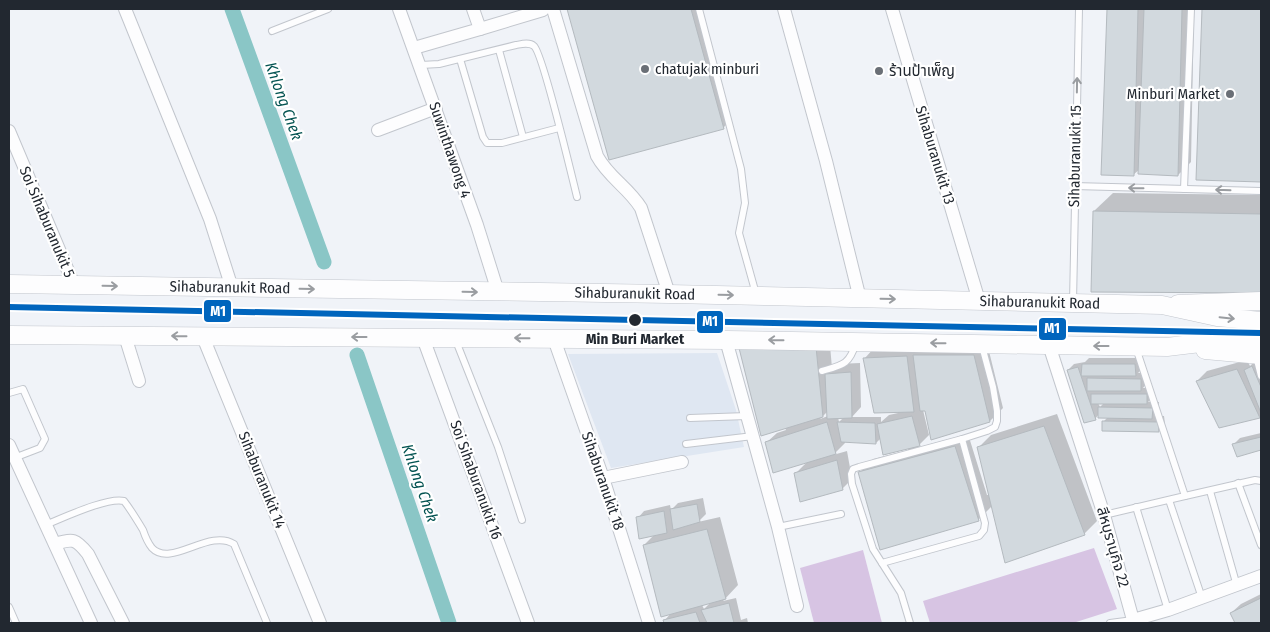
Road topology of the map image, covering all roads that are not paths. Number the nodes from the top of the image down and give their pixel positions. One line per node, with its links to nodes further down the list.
1 (125, 9): 28 (street)
2 (328, 9): 12 (lane)
3 (399, 9): 13 (street, Suwinthawong 4)
4 (474, 9): 11 (street)
5 (699, 9): 31 (lane)
6 (784, 9): 32 (street)
7 (892, 9): 33 (street, Sihaburanukit 13)
8 (1079, 9): 22 (lane, Sihaburanukit 15, one-way to 8)
9 (1191, 9): 23 (lane)
10 (548, 10): 11 (street); 30 (street)
11 (480, 29): 13 (street)
12 (272, 31)
13 (414, 48): 16 (street, Suwinthawong 4)
14 (499, 50): 15 (lane); 18 (lane); 21 (lane)
15 (460, 59): 16 (lane); 21 (lane)
16 (421, 65): 17 (street, Suwinthawong 4)
17 (436, 108): 19 (street); 29 (street, Suwinthawong 4)
18 (559, 128): 21 (lane); 25 (lane)
19 (378, 130)
20 (9, 131): 27 (street, Soi Sihaburanukit 5)
21 (522, 137)
22 (1074, 186): 23 (lane, one-way to 22); 35 (lane, Sihaburanukit 15)
23 (1184, 189): 24 (lane, one-way to 23)
24 (1261, 191)
25 (577, 197)
26 (9, 284): 27 (main road, Sihaburanukit Road)
27 (74, 285): 28 (main road, Sihaburanukit Road, one-way to 28)
28 (232, 288): 29 (main road, Sihaburanukit Road, one-way to 29)
29 (498, 292): 30 (main road, Sihaburanukit Road)
30 (669, 294): 31 (main road, Sihaburanukit Road, one-way to 31)
31 (756, 296): 32 (main road, Sihaburanukit Road)
32 (860, 299): 33 (main road, Sihaburanukit Road, one-way to 33)
33 (979, 301): 35 (main road, Sihaburanukit Road)
34 (1261, 301): 36 (main road)
35 (1073, 303): 36 (main road, Sihaburanukit Road)
36 (1162, 306): 37 (main road, Sihaburanukit Road, one-way to 37)
37 (1261, 321)
38 (9, 335): 39 (main road)
39 (125, 336): 40 (main road, one-way to 39); 52 (street)
40 (203, 337): 41 (main road, one-way to 40); 88 (street, Sihaburanukit 14)
41 (423, 338): 42 (main road); 89 (street, Soi Sihaburanukit 16)
42 (454, 338): 43 (main road, one-way to 42); 71 (lane)
43 (554, 339): 44 (main road); 62 (street, Sihaburanukit 18)
44 (726, 340): 45 (main road, one-way to 44); 54 (street)
45 (856, 342): 46 (main road, one-way to 45); 50 (lane)
46 (982, 344): 47 (main road); 57 (lane)
47 (1049, 345): 48 (main road, one-way to 47); 70 (street, สีหบุรานุกิจ 22)
48 (1135, 346): 49 (main road); 66 (lane)
49 (1259, 350): 51 (lane)
50 (822, 371)
51 (1261, 376)
52 (139, 381)
53 (9, 393): 60 (lane)
54 (747, 416): 55 (lane); 56 (street)
55 (690, 418)
56 (753, 436): 58 (lane); 73 (street)
57 (962, 439): 76 (lane); 76 (lane)
58 (686, 444)
59 (9, 445): 60 (street)
60 (14, 458): 72 (street)
61 (682, 462): 62 (street)
62 (603, 478): 90 (street, Sihaburanukit 18)
63 (1261, 481): 64 (lane)
64 (1238, 483): 65 (lane); 75 (lane)
65 (1210, 491): 66 (lane); 78 (lane)
66 (1185, 496): 67 (lane)
67 (1169, 500): 68 (lane); 79 (lane)
68 (1136, 507): 70 (lane); 82 (lane)
69 (841, 514): 73 (lane)
70 (1104, 514): 83 (street, สีหบุรานุกิจ 22)
71 (522, 520)
72 (45, 525): 74 (street); 87 (lane)
73 (778, 526): 80 (street)
74 (55, 544): 85 (street); 86 (street)
75 (1261, 545)
76 (882, 563): 91 (lane)
77 (1261, 576): 78 (street)
78 (1237, 586): 79 (street)
79 (1202, 598): 82 (street)
80 (797, 606)
81 (9, 607): 84 (lane)
82 (1168, 610): 83 (street)
83 (1133, 620): 92 (lane)
84 (16, 623)
85 (91, 623)
86 (123, 623)
87 (267, 623)
88 (320, 623)
89 (528, 623)
90 (649, 623)
91 (910, 623)
92 (1110, 623)

